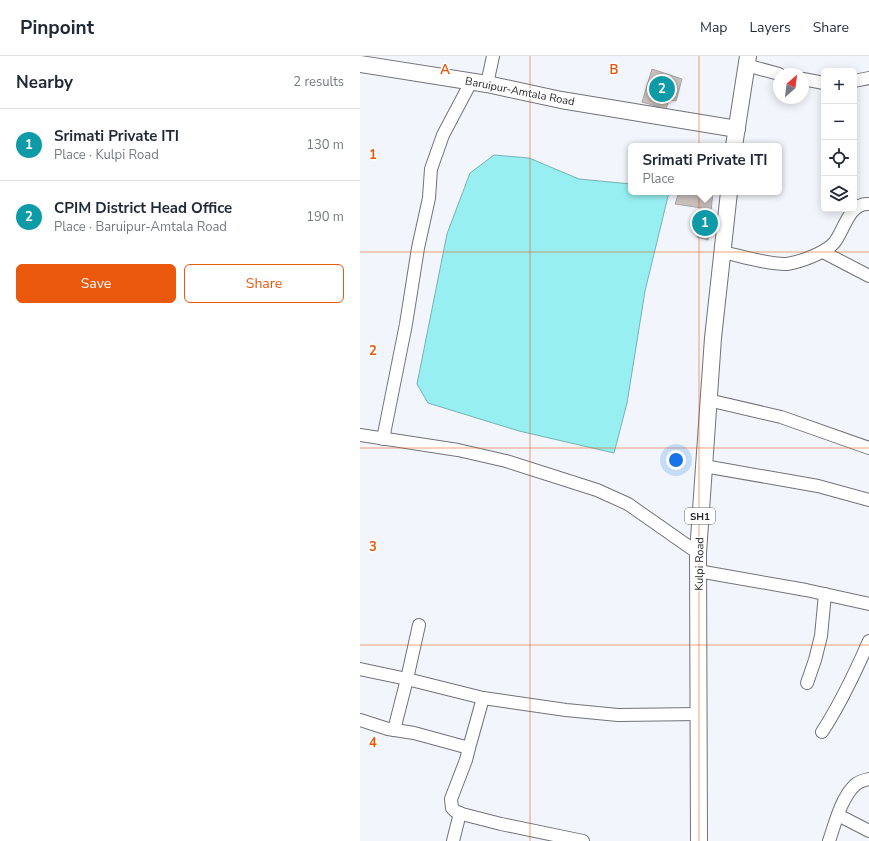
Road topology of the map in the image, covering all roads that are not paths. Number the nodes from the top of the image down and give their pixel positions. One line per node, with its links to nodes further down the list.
1 (493, 56): 10 (street)
2 (747, 61): 4 (street); 11 (main road)
3 (362, 62): 8 (main road, Baruipur-Amtala Road)
4 (773, 72)
5 (869, 78): 7 (street)
6 (809, 80): 9 (street)
7 (857, 80)
8 (471, 82): 10 (main road, Baruipur-Amtala Road); 20 (street)
9 (821, 82)
10 (487, 84): 11 (main road, Baruipur-Amtala Road)
11 (737, 129): 12 (main road)
12 (735, 143)
13 (729, 195): 15 (main road, Kulpi Road / SH1)
14 (869, 204): 16 (street)
15 (723, 252): 16 (street); 18 (main road, Kulpi Road / SH1)
16 (823, 252): 17 (street)
17 (869, 276)
18 (708, 400): 21 (street); 22 (main road, Kulpi Road / SH1)
19 (360, 434): 20 (street)
20 (383, 439): 24 (street)
21 (869, 448)
22 (704, 466): 23 (street); 24 (main road, Kulpi Road / SH1)
23 (869, 500)
24 (698, 553): 25 (main road, Kulpi Road / SH1)
25 (698, 571): 26 (street); 34 (main road, Kulpi Road / SH1)
26 (825, 594): 27 (street); 32 (street)
27 (869, 604)
28 (419, 625): 31 (street)
29 (869, 641): 37 (street)
30 (360, 669): 31 (street)
31 (407, 679): 33 (street); 36 (street)
32 (807, 683)
33 (483, 698): 34 (street); 38 (street)
34 (699, 714): 45 (main road, Kulpi Road / SH1)
35 (360, 720): 36 (street)
36 (394, 730): 38 (street)
37 (822, 732)
38 (468, 748): 40 (street)
39 (869, 778): 41 (street)
40 (460, 814): 43 (street); 44 (street)
41 (838, 814): 42 (street); 46 (street)
42 (869, 831)
43 (453, 841)
44 (583, 841)
45 (698, 841)
46 (829, 841)

